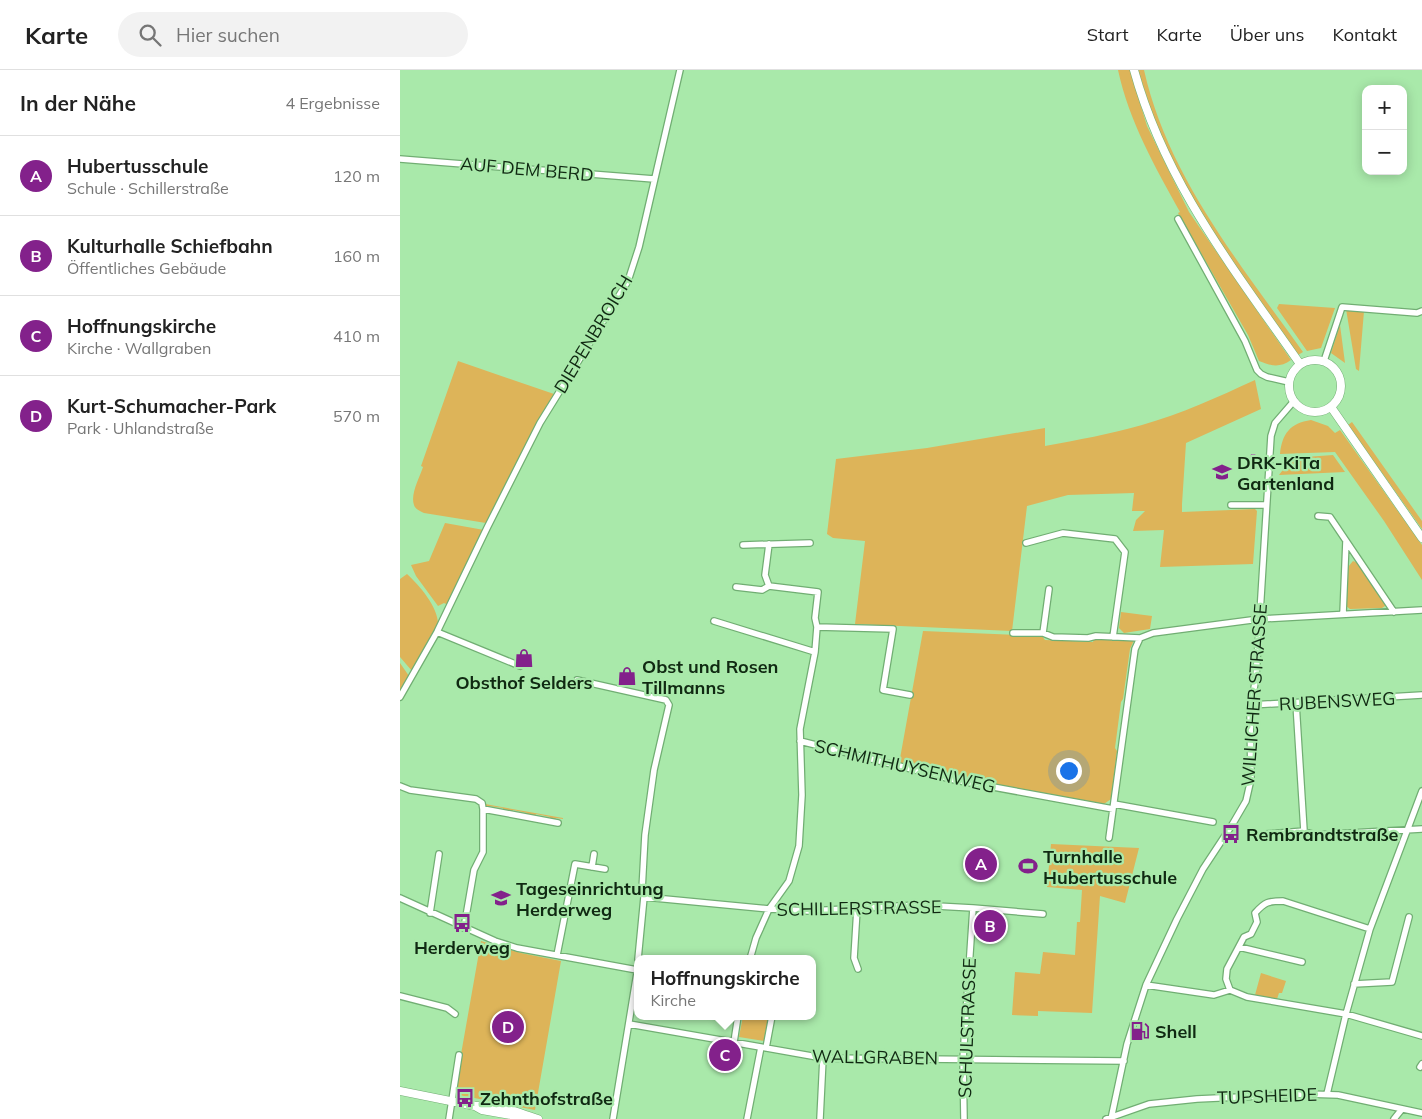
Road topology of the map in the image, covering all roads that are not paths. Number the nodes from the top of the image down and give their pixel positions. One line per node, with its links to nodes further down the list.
1 (680, 70): 4 (street, DIEPENBROICH)
2 (1134, 70): 8 (main road)
3 (400, 159): 4 (street, AUF DEM BERD)
4 (654, 180): 30 (street, DIEPENBROICH)
5 (1178, 219): 9 (street)
6 (1422, 311): 7 (street)
7 (1324, 361): 8 (main road); 11 (main road)
8 (1300, 364): 9 (main road)
9 (1289, 382): 10 (main road)
10 (1294, 401): 11 (main road); 13 (street, WILLICHER STRASSE)
11 (1331, 407): 15 (main road)
12 (1232, 505): 13 (street)
13 (1266, 505): 27 (street, WILLICHER STRASSE)
14 (1318, 516): 16 (street)
15 (1422, 538)
16 (1346, 540): 25 (street); 26 (street)
17 (810, 543): 19 (street)
18 (1026, 543): 33 (street)
19 (769, 544): 20 (street); 21 (street)
20 (744, 545)
21 (769, 586): 22 (street); 29 (street)
22 (736, 587)
23 (1049, 589): 32 (street)
24 (1422, 610): 25 (street)
25 (1394, 612): 26 (street)
26 (1343, 614): 27 (street)
27 (1259, 619): 34 (street); 42 (street, WILLICHER STRASSE)
28 (714, 621): 35 (street)
29 (817, 627): 35 (street); 38 (street)
30 (437, 632): 36 (street); 40 (street)
31 (1013, 633): 32 (street)
32 (1043, 633): 33 (street)
33 (1113, 637): 34 (street)
34 (1140, 638): 46 (street)
35 (815, 652): 43 (street)
36 (520, 666)
37 (577, 680): 59 (street)
38 (910, 695)
39 (1422, 695): 41 (street, RUBENSWEG)
40 (400, 697)
41 (1296, 703): 42 (street, RUBENSWEG); 52 (street)
42 (1251, 705): 76 (street, WILLICHER STRASSE)
43 (800, 740): 46 (street, SCHMITHUYSENWEG); 63 (street)
44 (400, 786): 47 (street)
45 (1422, 792): 51 (street)
46 (1114, 807): 48 (street, SCHMITHUYSENWEG); 54 (street)
47 (483, 809): 49 (street); 67 (street)
48 (1213, 822)
49 (558, 823)
50 (1422, 829): 51 (street)
51 (1406, 830): 52 (street); 68 (street)
52 (1304, 831): 53 (street)
53 (1266, 834)
54 (1108, 838)
55 (439, 854): 64 (street)
56 (594, 854): 57 (street)
57 (592, 867): 58 (street); 70 (street)
58 (605, 869)
59 (644, 897): 63 (street, SCHILLERSTRASSE); 71 (street)
60 (400, 898): 64 (street)
61 (972, 908): 62 (street, SCHILLERSTRASSE); 65 (street, SCHILLERSTRASSE); 91 (street, SCHULSTRASSE)
62 (857, 909): 63 (street, SCHILLERSTRASSE); 75 (street)
63 (769, 910): 72 (street)
64 (430, 913): 67 (street)
65 (1043, 914)
66 (1409, 917): 77 (street)
67 (464, 928): 70 (street)
68 (1370, 929): 69 (street); 77 (street)
69 (1239, 947): 73 (street); 79 (street)
70 (557, 955): 74 (street)
71 (638, 955)
72 (751, 955)
73 (1302, 962)
74 (634, 968)
75 (858, 969)
76 (1146, 984): 79 (street); 92 (street, WILLICHER STRASSE)
77 (1354, 984): 82 (street)
78 (634, 989): 85 (street)
79 (1230, 990): 82 (street)
80 (400, 996): 81 (street)
81 (455, 1014)
82 (1346, 1014): 86 (street); 94 (street)
83 (737, 1020): 87 (street)
84 (771, 1020): 88 (street)
85 (629, 1024): 87 (street, WALLGRABEN); 101 (street)
86 (1422, 1036)
87 (734, 1042): 88 (street, WALLGRABEN)
88 (763, 1047): 90 (street, WALLGRABEN); 102 (street)
89 (459, 1055): 95 (street)
90 (824, 1058): 91 (street, WALLGRABEN); 103 (street)
91 (963, 1058): 92 (street, WALLGRABEN); 104 (street, SCHULSTRASSE)
92 (1124, 1060): 98 (street, WILLICHER STRASSE)
93 (400, 1091): 95 (main road)
94 (1327, 1094): 96 (street, TUPSHEIDE); 98 (street, TUPSHEIDE)
95 (453, 1102): 99 (street); 100 (main road)
96 (1402, 1109): 97 (street, TUPSHEIDE); 105 (street)
97 (1422, 1114)
98 (1109, 1118)
99 (449, 1119)
100 (536, 1119)
101 (614, 1119)
102 (747, 1119)
103 (820, 1119)
104 (964, 1119)
105 (1394, 1119)

